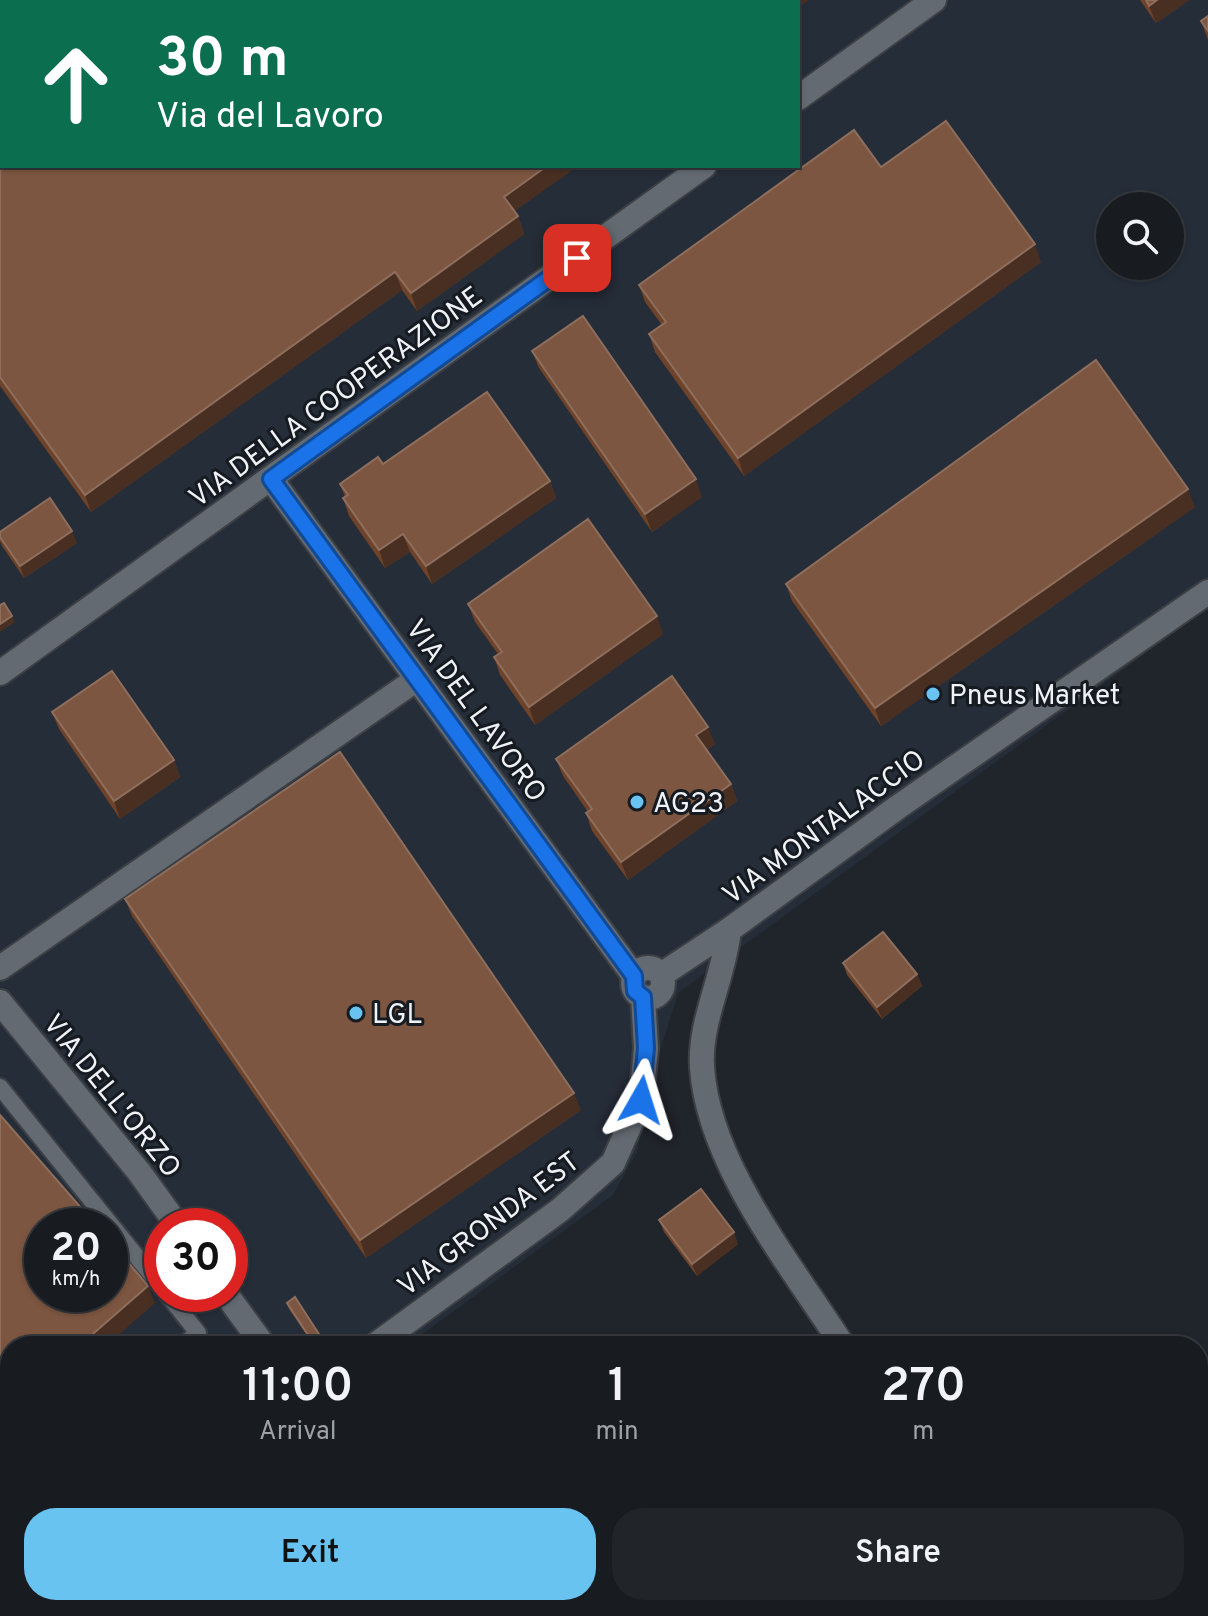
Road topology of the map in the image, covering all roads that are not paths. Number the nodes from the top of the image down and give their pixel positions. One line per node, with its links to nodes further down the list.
1 (934, 0): 2 (street)
2 (800, 97)
3 (701, 168): 4 (street, VIA DELLA COOPERAZIONE)
4 (271, 479): 6 (street, VIA DELLA COOPERAZIONE); 7 (street, VIA DEL LAVORO)
5 (1208, 592): 8 (street, VIA MONTALACCIO)
6 (0, 673)
7 (417, 679): 9 (street); 10 (street, VIA DEL LAVORO)
8 (729, 930): 10 (street); 20 (street, VIA MONTALACCIO)
9 (0, 968)
10 (638, 986): 19 (street, VIA GRONDA EST)
11 (0, 1002): 13 (street, VIA DELL'ORZO)
12 (0, 1087): 14 (lane)
13 (165, 1208)
14 (144, 1266)
15 (181, 1312): 17 (lane)
16 (239, 1312): 18 (street)
17 (194, 1336)
18 (257, 1336)
19 (388, 1336)
20 (837, 1336)

